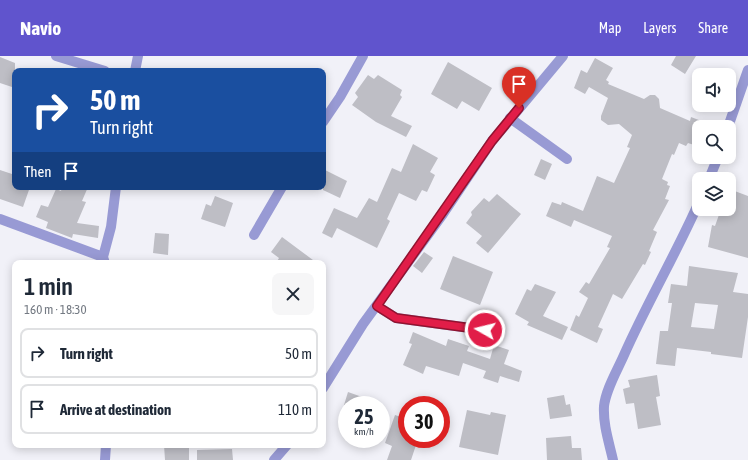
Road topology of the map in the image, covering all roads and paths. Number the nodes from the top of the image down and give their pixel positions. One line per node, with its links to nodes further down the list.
1 (56, 56): 5 (street)
2 (138, 56): 6 (street)
3 (362, 56): 8 (street)
4 (563, 56): 9 (street)
5 (95, 68)
6 (136, 68)
7 (748, 70): 10 (street)
8 (326, 118)
9 (510, 118): 11 (street); 18 (street)
10 (730, 120)
11 (567, 159)
12 (116, 190): 17 (street)
13 (280, 190): 16 (street)
14 (693, 216): 25 (street)
15 (0, 219): 17 (street)
16 (254, 235)
17 (104, 260)
18 (377, 306): 19 (street); 20 (street)
19 (485, 330)
20 (326, 383)
21 (106, 448): 23 (street)
22 (284, 448): 24 (street)
23 (105, 460)
24 (274, 460)
25 (613, 460)

